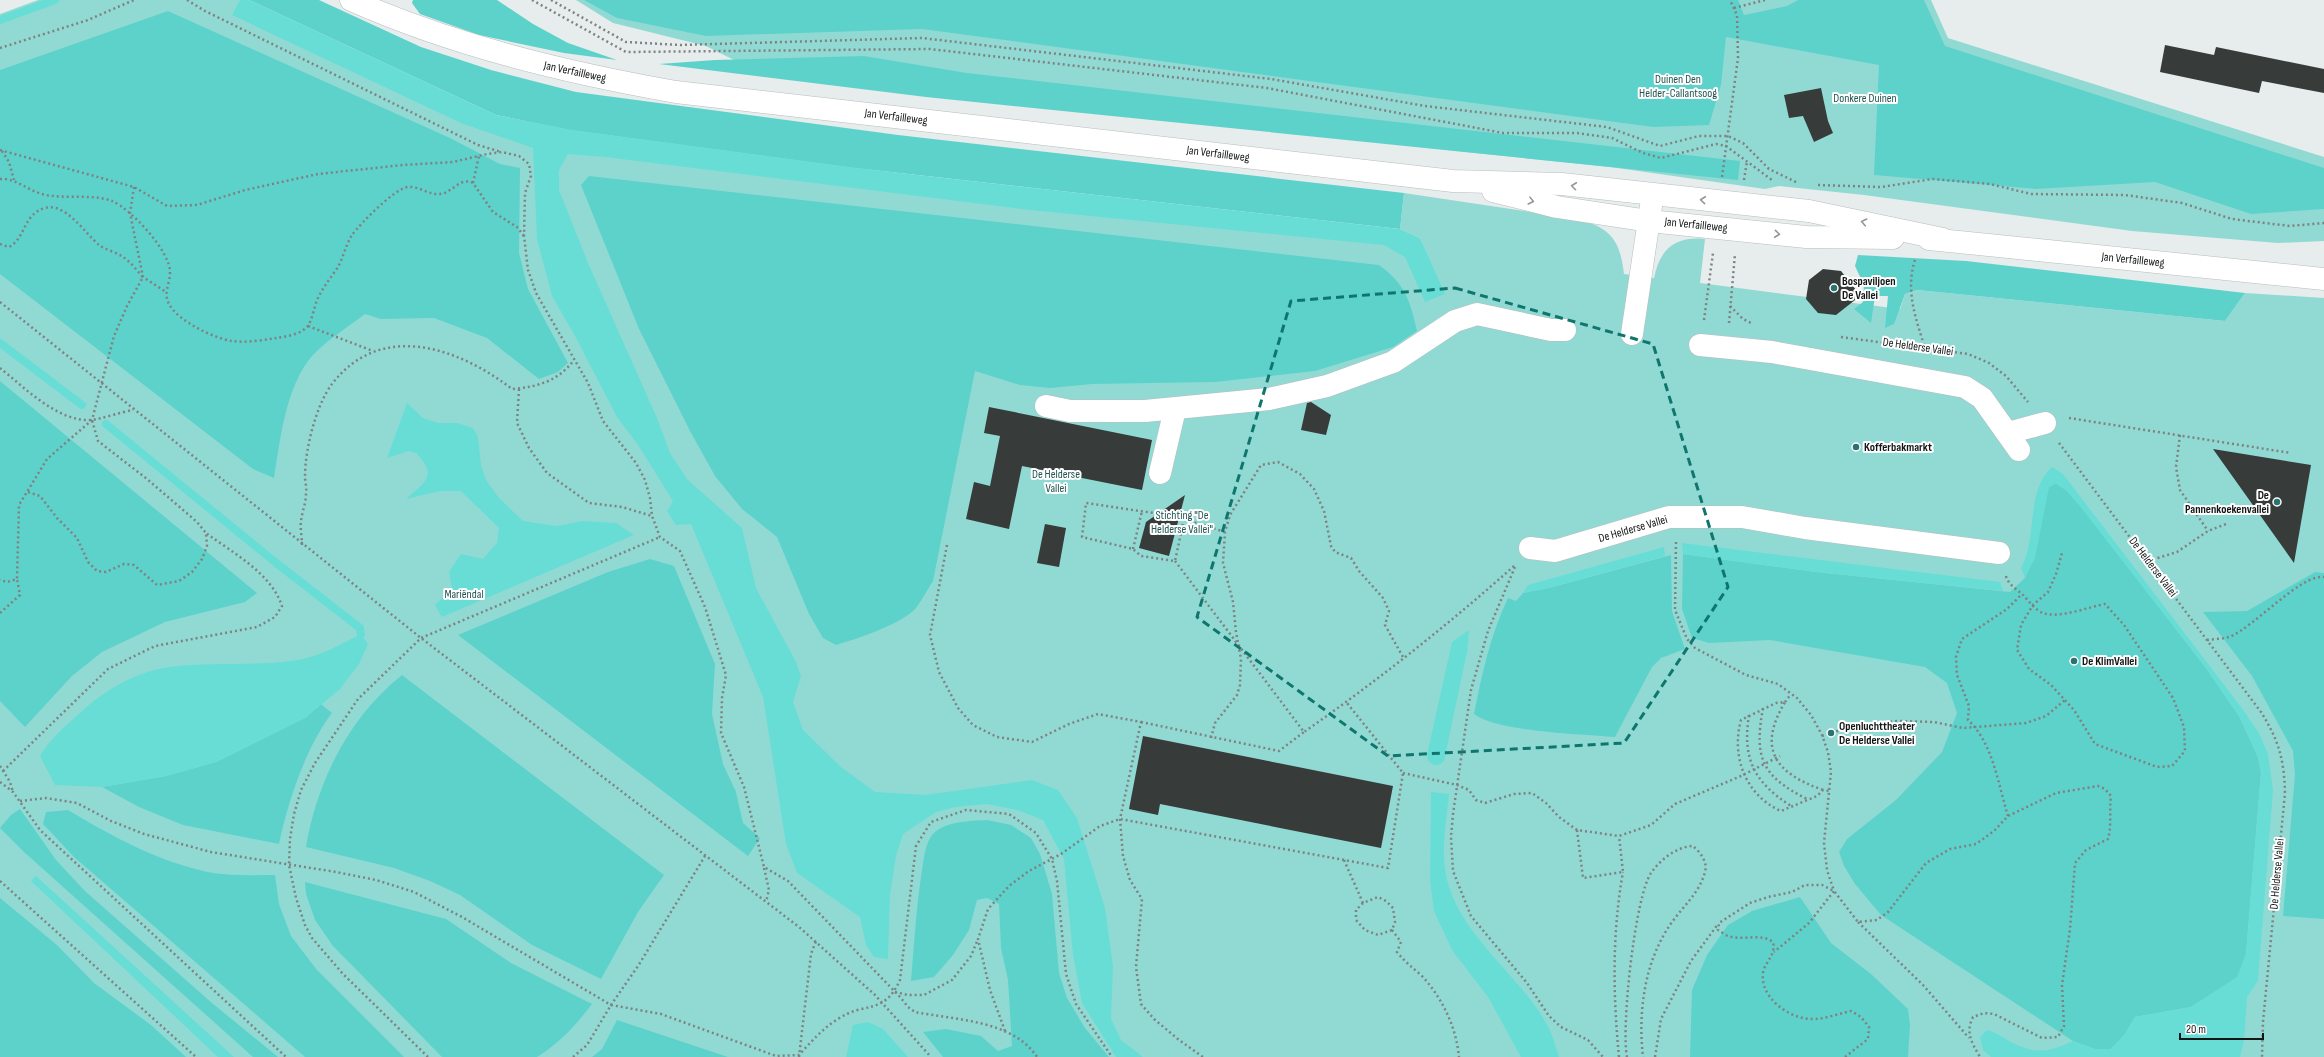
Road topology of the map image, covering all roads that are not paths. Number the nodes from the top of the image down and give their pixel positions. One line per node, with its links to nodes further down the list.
1 (351, 0): 2 (street, Jan Verfailleweg)
2 (385, 7): 3 (street, Jan Verfailleweg)
3 (1453, 181): 4 (street, Jan Verfailleweg, one-way to 3); 5 (street, Jan Verfailleweg, one-way to 5)
4 (1653, 195): 5 (street); 6 (street, Jan Verfailleweg, one-way to 4)
5 (1649, 221): 6 (street, Jan Verfailleweg, one-way to 6); 9 (street)
6 (1932, 239): 7 (street, Jan Verfailleweg)
7 (2324, 279)
8 (1566, 330): 12 (street)
9 (1632, 334)
10 (1700, 345): 13 (street)
11 (1046, 406): 12 (street)
12 (1174, 409): 14 (street)
13 (2045, 423)
14 (1160, 473)
15 (1530, 548): 16 (street, De Helderse Vallei)
16 (1999, 553)

